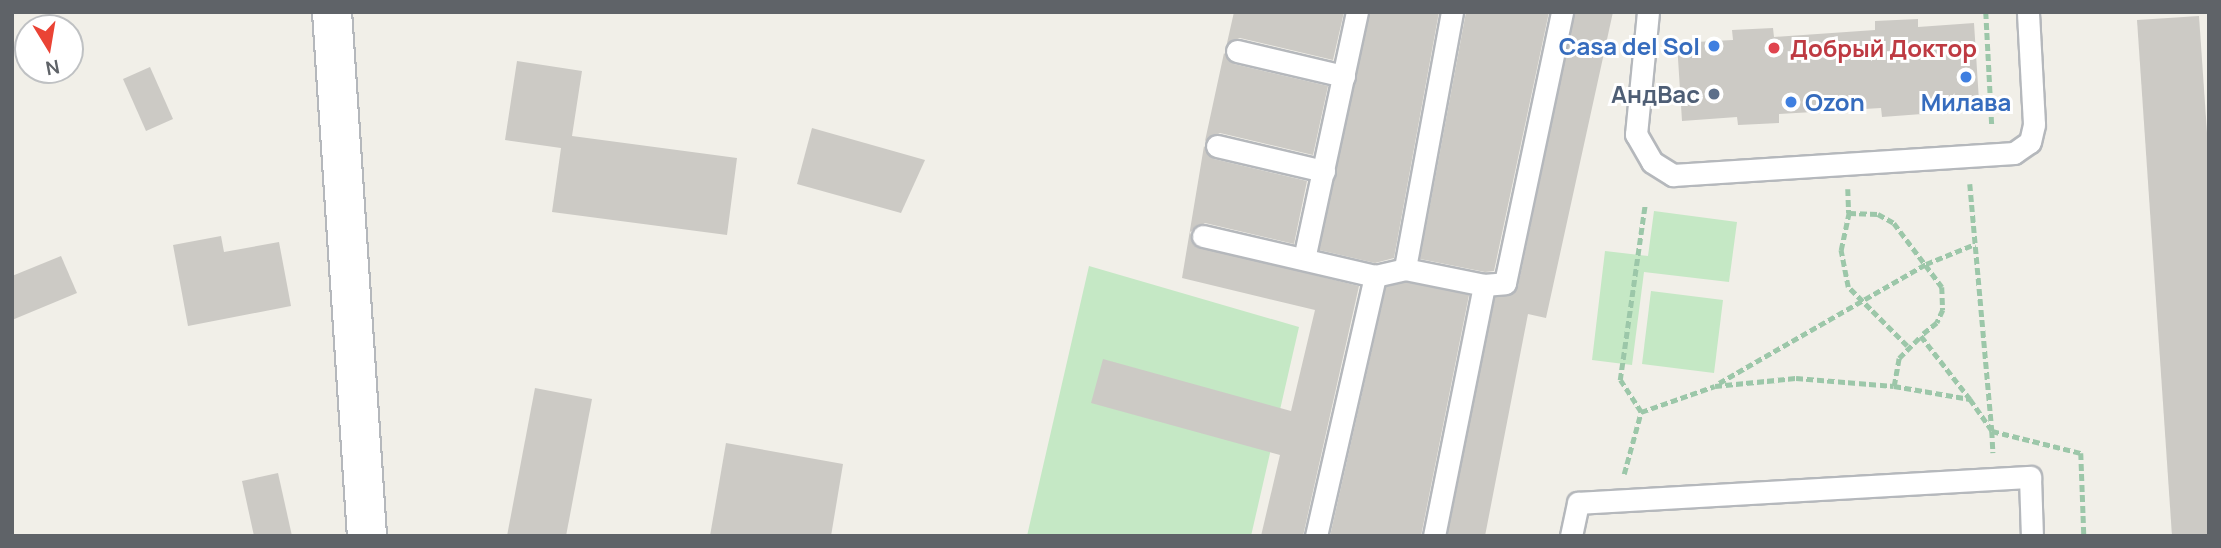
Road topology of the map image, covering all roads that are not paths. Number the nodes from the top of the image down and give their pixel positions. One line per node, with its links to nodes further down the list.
1 (332, 12): 16 (street)
2 (1356, 12): 8 (lane)
3 (1451, 12): 13 (lane)
4 (1562, 12): 15 (lane)
5 (1648, 12): 6 (lane)
6 (2028, 12)
7 (1237, 51): 8 (lane)
8 (1344, 76): 10 (lane)
9 (1217, 146): 10 (lane)
10 (1324, 171): 12 (lane)
11 (1203, 236): 12 (lane)
12 (1304, 259): 14 (lane)
13 (1405, 269): 14 (lane); 15 (lane)
14 (1375, 276): 17 (lane)
15 (1485, 285): 18 (lane)
16 (367, 536)
17 (1316, 536)
18 (1434, 536)
19 (1571, 536): 20 (lane)
20 (2032, 536)

